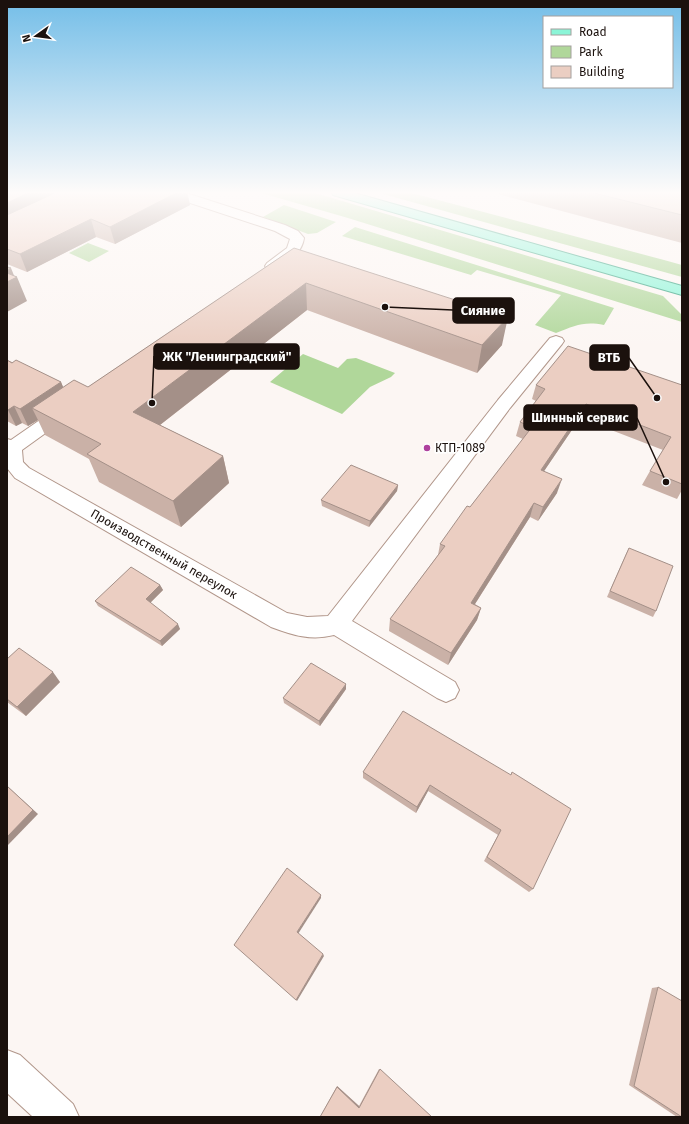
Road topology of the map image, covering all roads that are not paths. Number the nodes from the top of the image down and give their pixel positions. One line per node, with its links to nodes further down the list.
1 (297, 244): 3 (street)
2 (520, 244): 4 (main road)
3 (257, 276)
4 (682, 291)
5 (556, 341): 8 (street)
6 (79, 401): 7 (street, Производственный переулок)
7 (9, 447): 8 (street, Производственный переулок)
8 (336, 624): 9 (street)
9 (446, 690)
10 (7, 1068): 11 (street)
11 (60, 1117)

